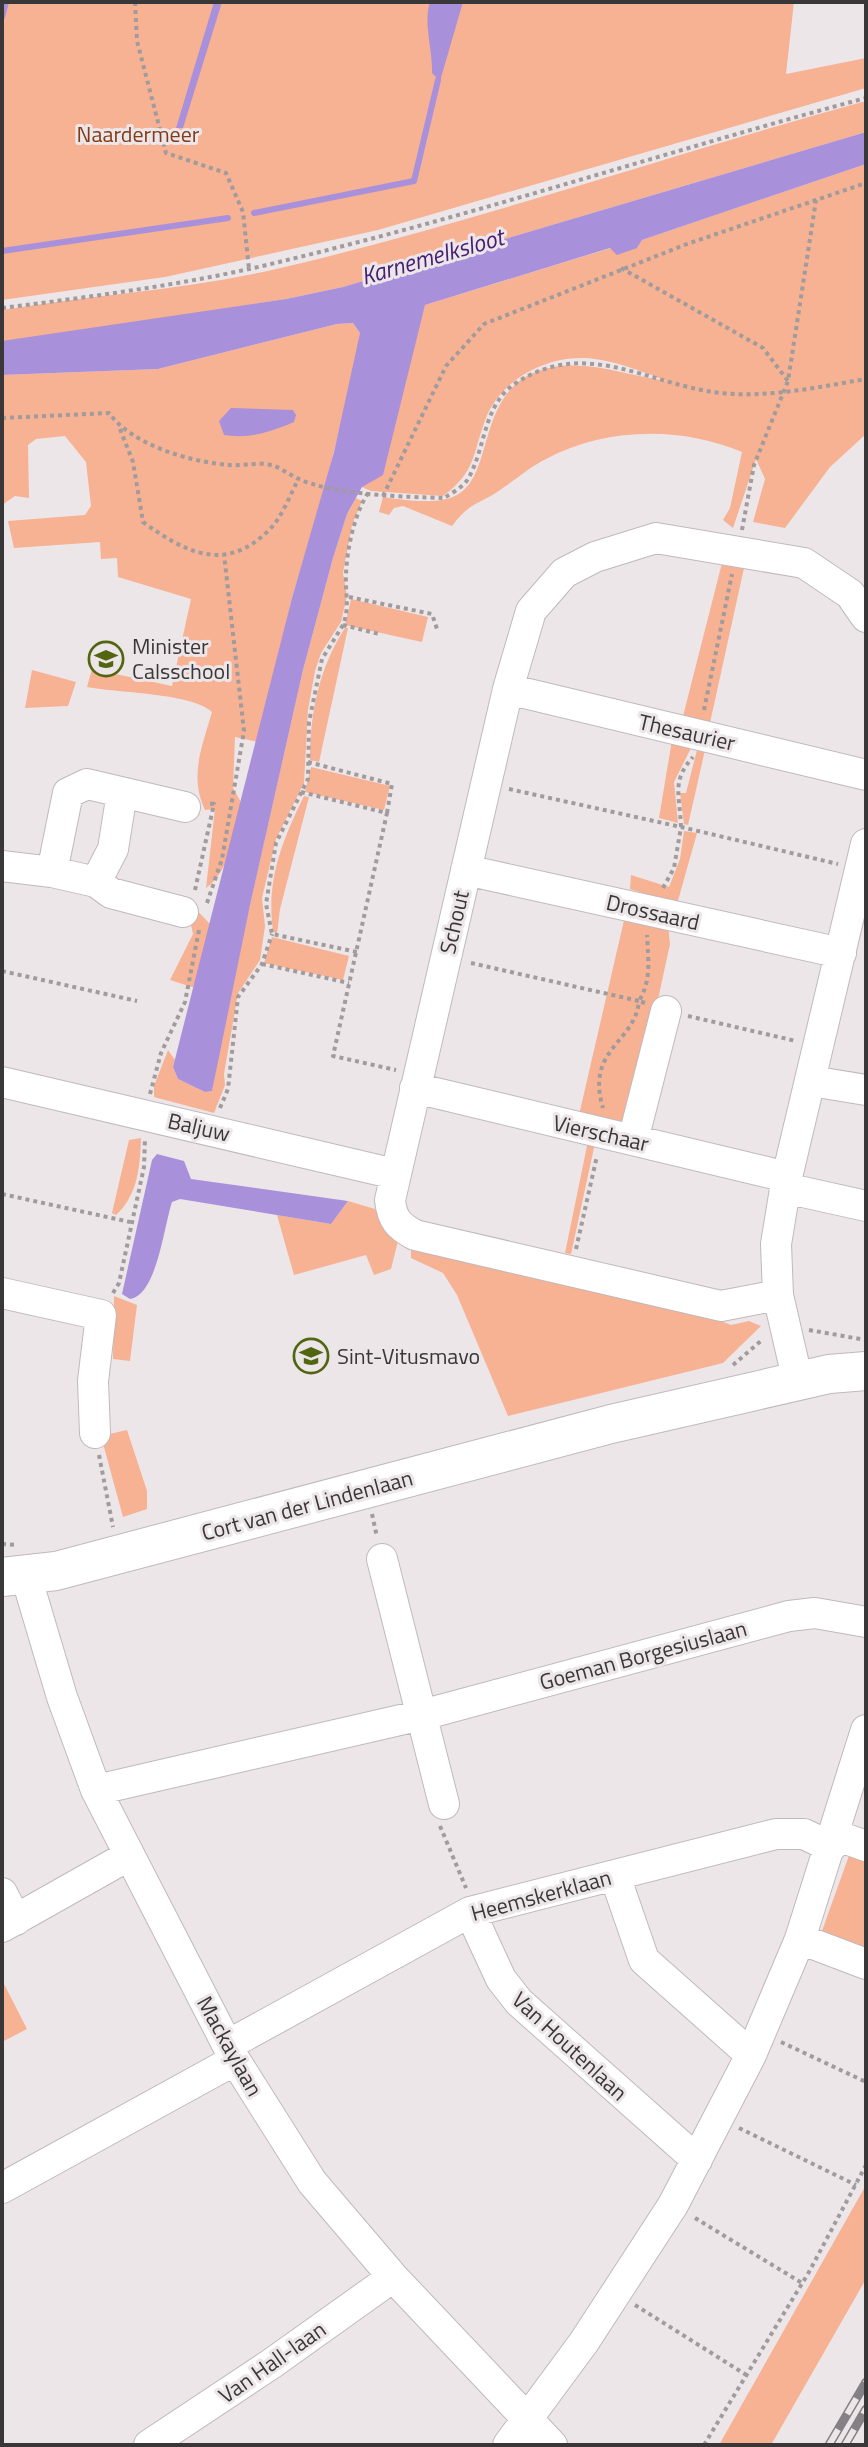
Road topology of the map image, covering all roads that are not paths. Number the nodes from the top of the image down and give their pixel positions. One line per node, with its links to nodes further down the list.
1 (861, 595): 2 (street, Schout)
2 (508, 689): 3 (street, Thesaurier); 8 (street, Schout)
3 (866, 775)
4 (122, 793): 5 (street); 9 (street); 10 (street)
5 (185, 807)
6 (863, 857): 12 (street)
7 (2, 866): 9 (street)
8 (466, 870): 13 (street, Drossaard); 17 (street, Schout)
9 (52, 872): 10 (street)
10 (96, 882): 11 (street)
11 (195, 916)
12 (858, 919): 13 (street)
13 (841, 953): 15 (street)
14 (653, 1006): 19 (street)
15 (811, 1081): 18 (street); 21 (street)
16 (2, 1082): 20 (street, Baljuw)
17 (417, 1082): 19 (street, Vierschaar); 20 (street, Schout)
18 (866, 1090)
19 (633, 1140): 21 (street, Vierschaar)
20 (395, 1174): 24 (street, Schout)
21 (786, 1182): 22 (street, Vierschaar); 24 (street)
22 (866, 1206)
23 (2, 1293): 28 (street)
24 (778, 1295): 27 (street)
25 (866, 1355): 27 (main road, Cort van der Lindenlaan)
26 (866, 1371): 27 (main road, Cort van der Lindenlaan)
27 (796, 1375): 30 (main road, Cort van der Lindenlaan)
28 (95, 1433)
29 (382, 1559): 32 (street)
30 (14, 1576): 34 (street, Mackaylaan)
31 (866, 1622): 32 (street, Goeman Borgesiuslaan)
32 (422, 1715): 34 (street, Goeman Borgesiuslaan); 35 (street)
33 (866, 1730): 36 (street)
34 (96, 1790): 38 (street, Mackaylaan)
35 (444, 1804)
36 (833, 1841): 37 (street, Heemskerklaan); 39 (street, Heemskerklaan); 43 (street)
37 (866, 1846)
38 (128, 1856): 42 (street); 46 (street, Mackaylaan)
39 (615, 1876): 41 (street, Heemskerklaan); 45 (street)
40 (2, 1893): 42 (street)
41 (470, 1912): 46 (street, Heemskerklaan); 47 (street, Van Houtenlaan)
42 (9, 1923)
43 (800, 1939): 44 (street); 45 (street)
44 (866, 1964)
45 (756, 2044): 47 (street)
46 (232, 2052): 48 (street, Heemskerklaan); 49 (street, Mackaylaan)
47 (697, 2160): 50 (street)
48 (2, 2188)
49 (393, 2277): 50 (street, Mackaylaan); 51 (street, Van Hall-laan)
50 (529, 2421): 52 (street); 53 (street, Mackaylaan)
51 (149, 2445)
52 (508, 2445)
53 (552, 2445)

